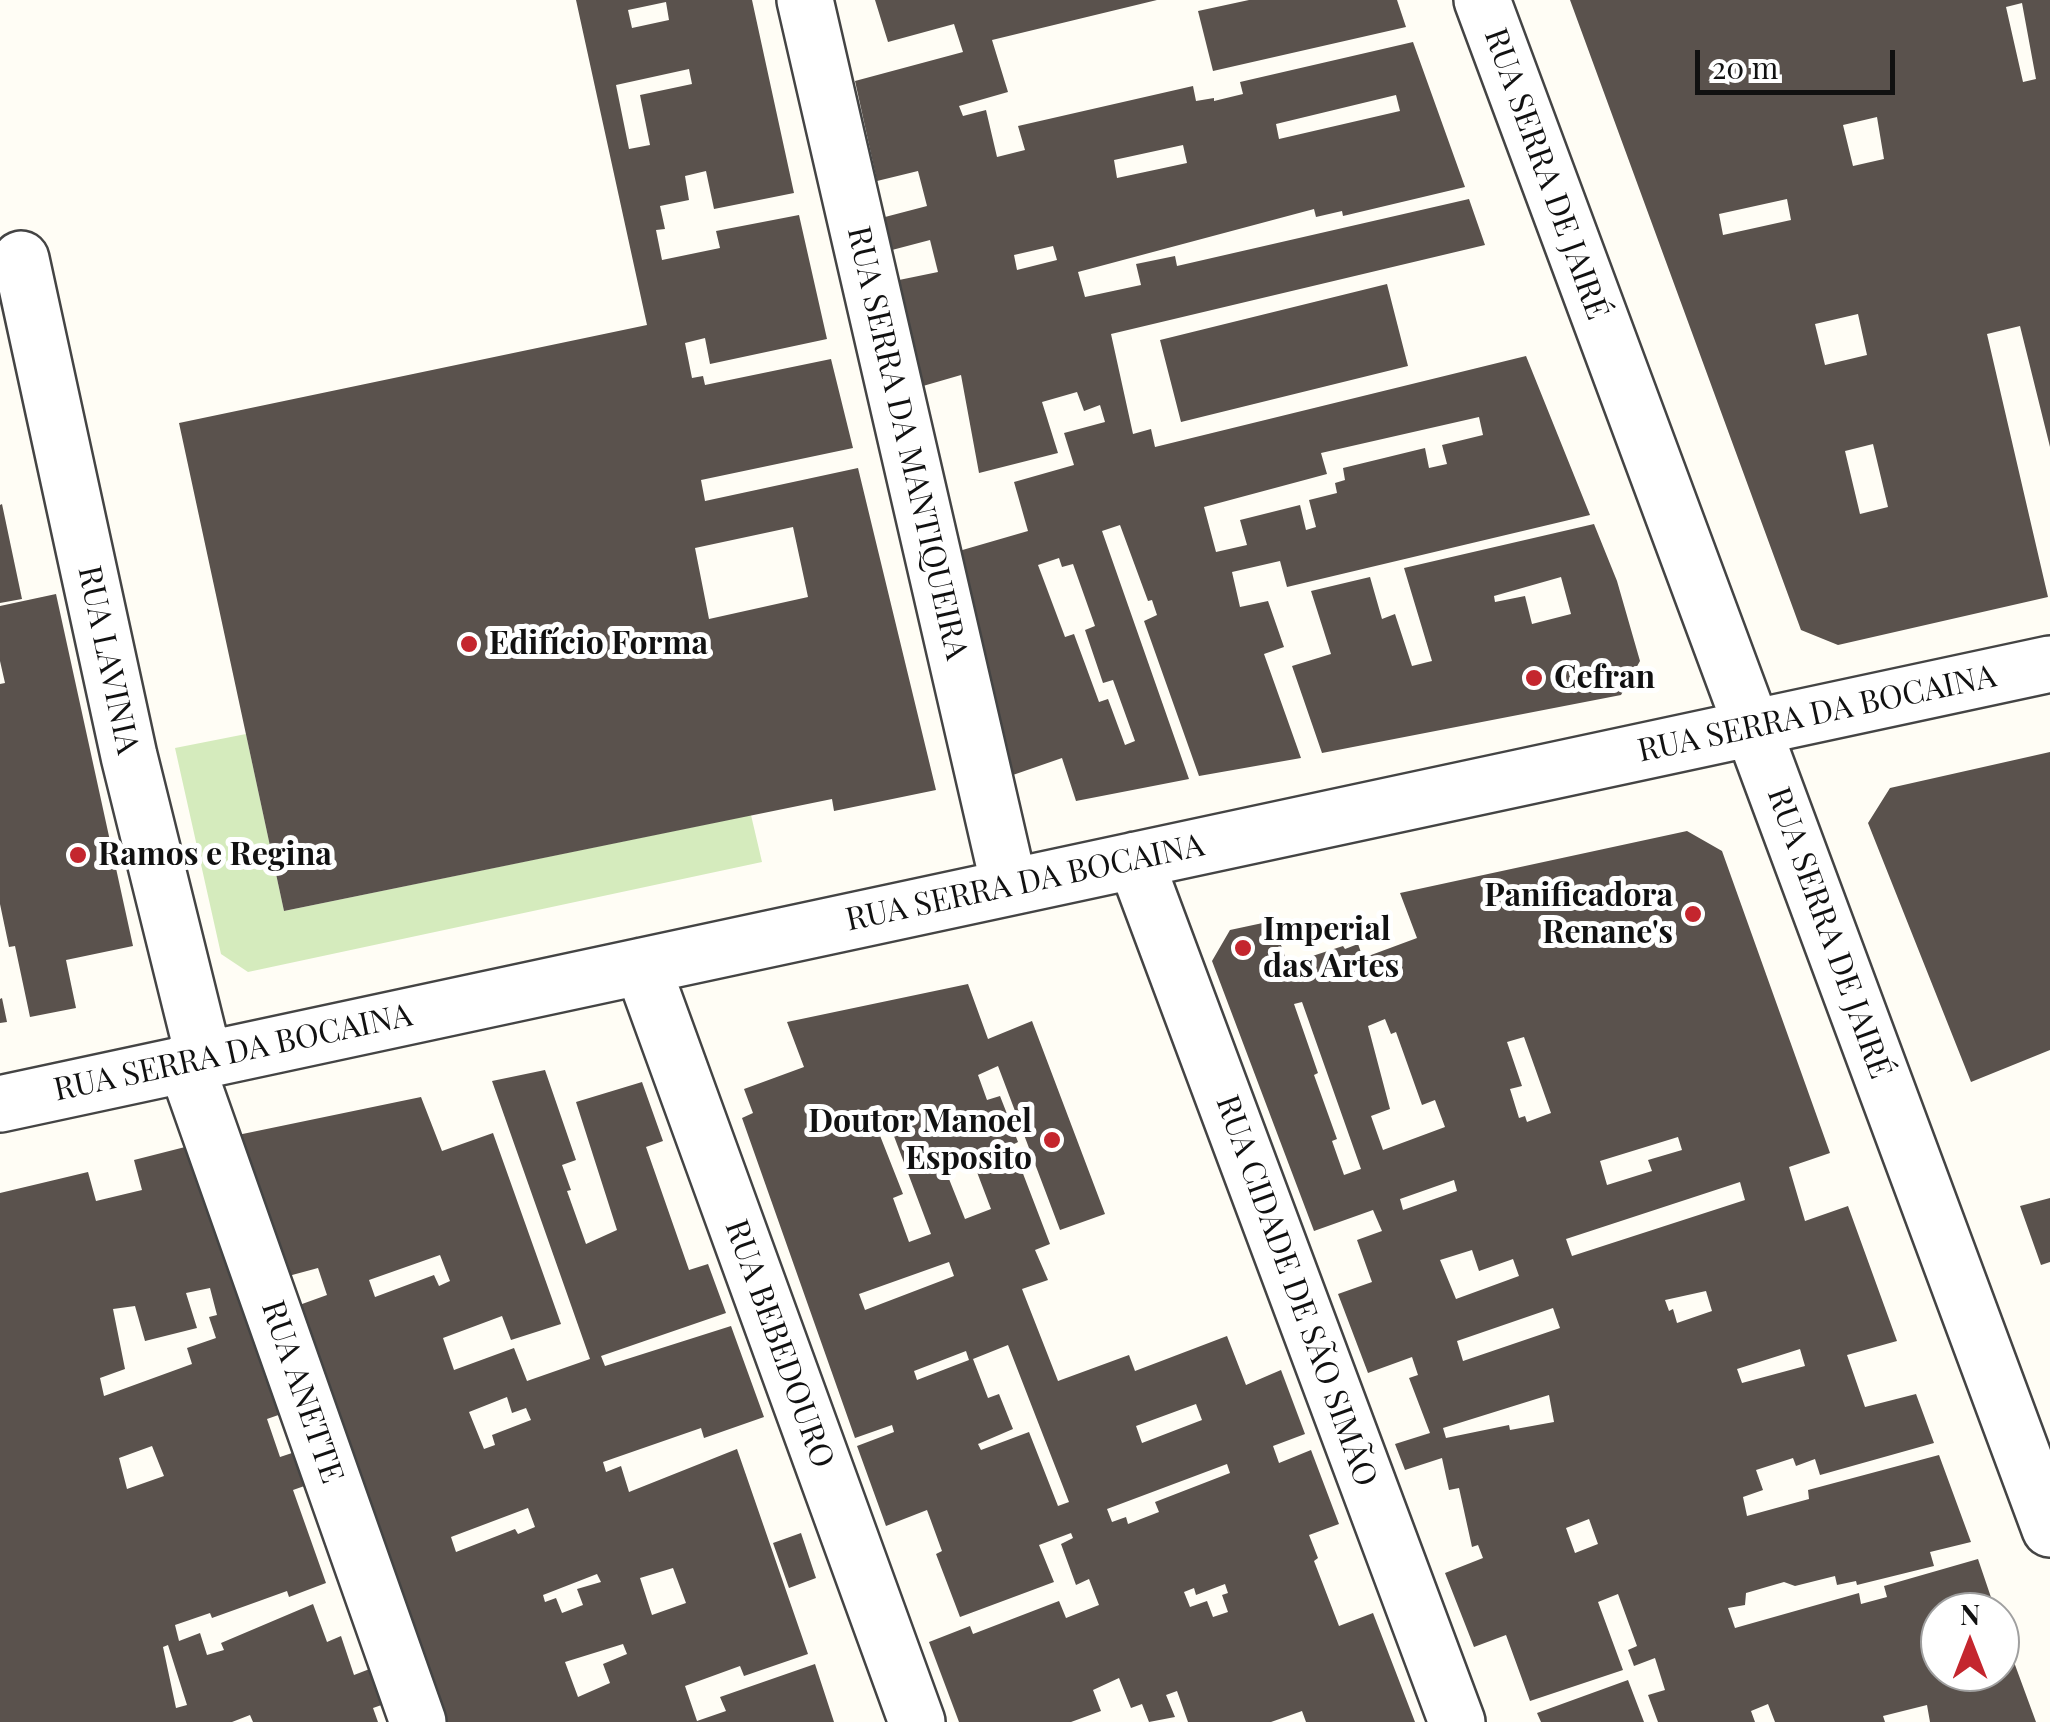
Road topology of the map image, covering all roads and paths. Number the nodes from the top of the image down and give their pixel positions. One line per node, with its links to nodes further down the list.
1 (805, 0): 7 (street, RUA SERRA DA MANTIQUEIRA)
2 (1482, 0): 5 (street, RUA SERRA DE JAIRÉ)
3 (21, 259): 9 (street, RUA LAVINIA)
4 (2050, 664): 5 (street, RUA SERRA DA BOCAINA)
5 (1752, 728): 6 (street, RUA SERRA DA BOCAINA); 11 (street, RUA SERRA DE JAIRÉ)
6 (1135, 860): 7 (street, RUA SERRA DA BOCAINA); 14 (street, RUA CIDADE DE SÃO SIMÃO)
7 (1009, 886): 8 (street, RUA SERRA DA BOCAINA)
8 (642, 966): 9 (street, RUA SERRA DA BOCAINA); 13 (street, RUA BEBEDOURO)
9 (194, 1060): 10 (street, RUA SERRA DA BOCAINA); 12 (street, RUA ANETTE)
10 (0, 1104)
11 (2050, 1529)
12 (418, 1722)
13 (917, 1722)
14 (1456, 1722)

